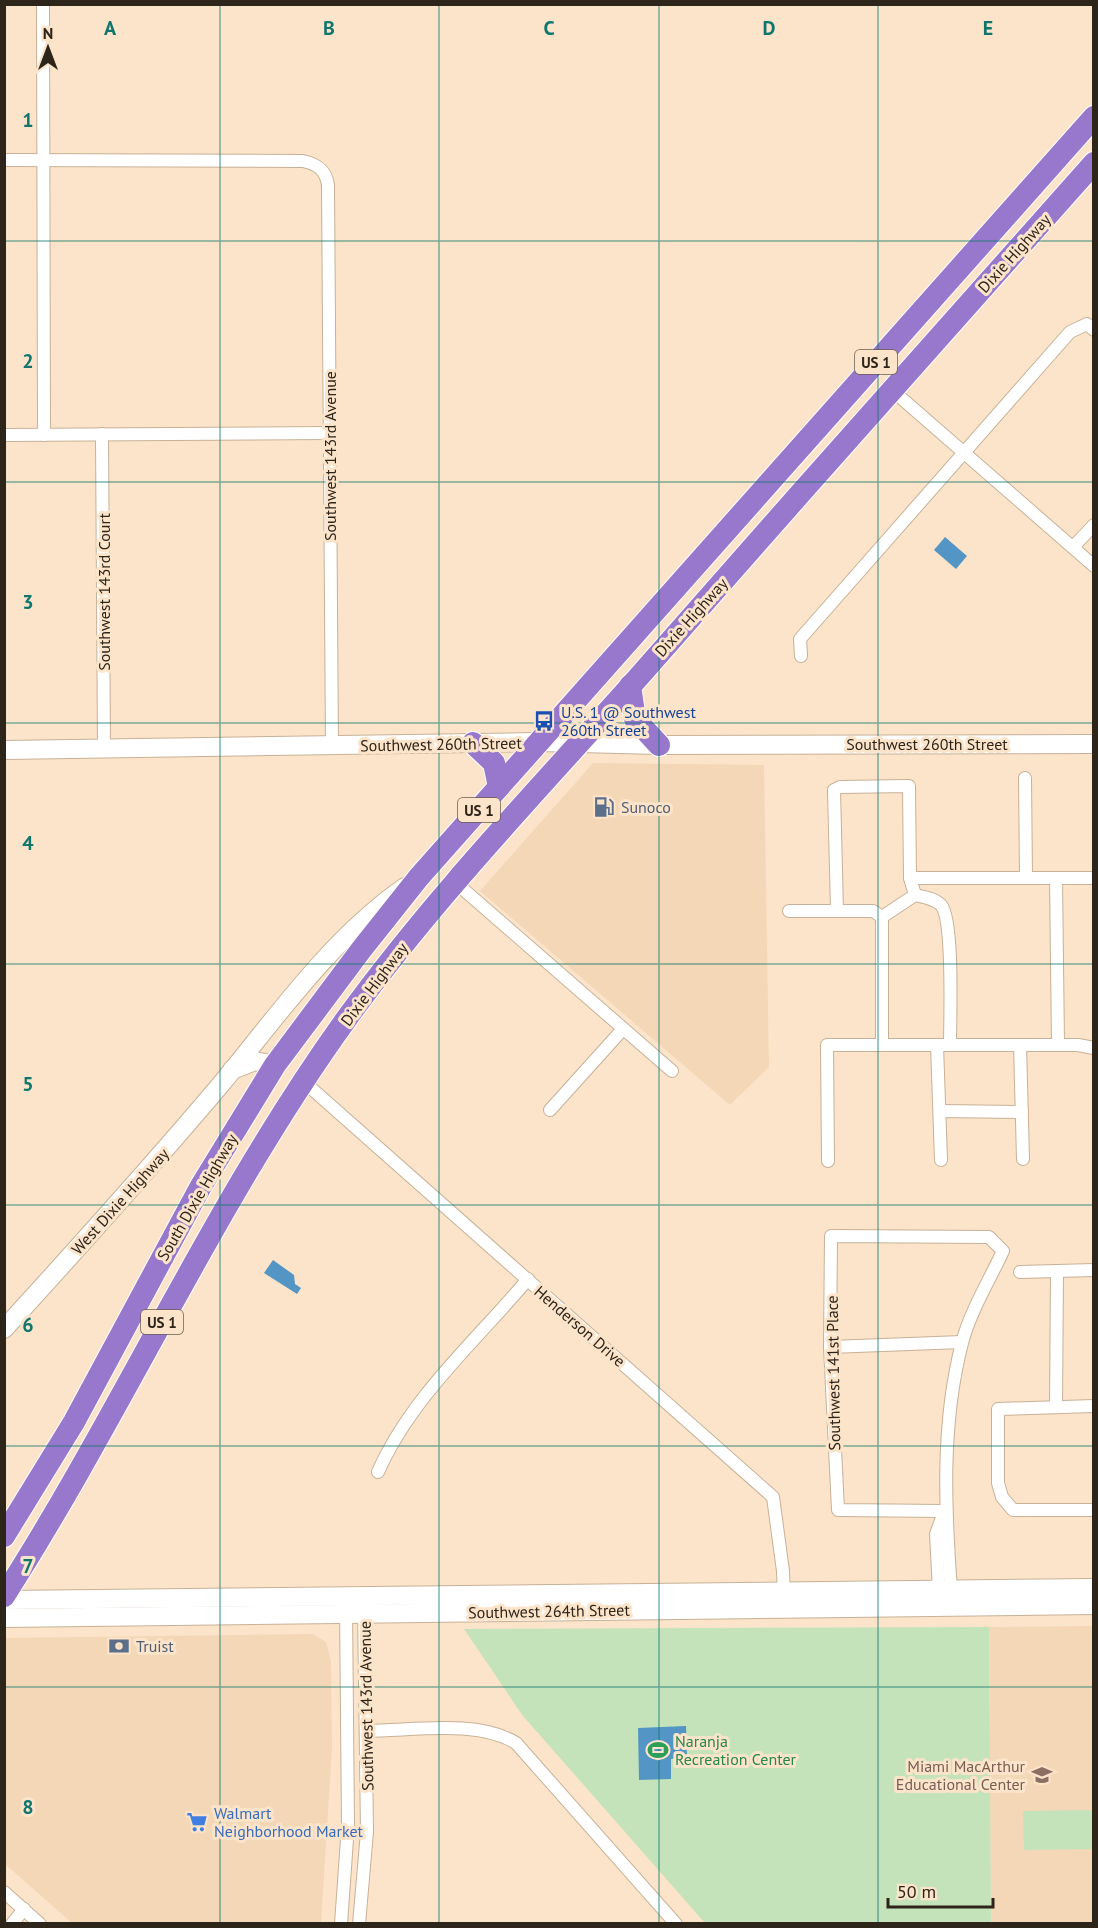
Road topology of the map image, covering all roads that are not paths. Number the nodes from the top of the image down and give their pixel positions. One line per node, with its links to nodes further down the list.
1 (43, 4): 4 (street)
2 (1094, 117): 18 (highway, Dixie Highway / US 1)
3 (4, 160): 4 (street)
4 (44, 160): 8 (street, Southwest 143rd Avenue); 10 (street)
5 (1094, 163): 7 (highway, Dixie Highway / US 1)
6 (1094, 330): 12 (street)
7 (892, 390): 12 (street); 17 (highway, Dixie Highway / US 1)
8 (330, 433): 11 (street); 23 (street, Southwest 143rd Avenue)
9 (4, 435): 10 (street)
10 (44, 435): 11 (street)
11 (102, 435): 25 (street, Southwest 143rd Court)
12 (965, 453): 14 (street); 16 (street)
13 (1094, 525): 14 (street)
14 (1073, 547): 15 (street)
15 (1094, 566)
16 (801, 656)
17 (630, 686): 20 (highway, Dixie Highway / US 1); 22 (highway)
18 (539, 742): 19 (street, Southwest 260th Street); 20 (street, Southwest 260th Street); 27 (highway, Dixie Highway / US 1)
19 (473, 743): 23 (street, Southwest 260th Street); 27 (highway)
20 (578, 743): 22 (street, Southwest 260th Street); 33 (highway, Dixie Highway / US 1)
21 (1094, 744): 22 (street, Southwest 260th Street)
22 (658, 745)
23 (332, 747): 25 (street, Southwest 260th Street)
24 (4, 750): 25 (street, Southwest 260th Street)
25 (104, 750)
26 (1025, 778): 30 (street)
27 (499, 788): 28 (highway, Dixie Highway / US 1)
28 (419, 878): 44 (highway, South Dixie Highway / US 1); 45 (street, West Dixie Highway)
29 (910, 878): 30 (street); 34 (street); 35 (street)
30 (1026, 878): 31 (street)
31 (1056, 878): 32 (street); 42 (street)
32 (1094, 878)
33 (456, 884): 38 (street); 47 (highway, Dixie Highway / US 1)
34 (915, 895): 37 (street); 40 (street)
35 (837, 911): 36 (street); 37 (street)
36 (789, 912)
37 (882, 917): 39 (street)
38 (623, 1029): 46 (street); 48 (street)
39 (882, 1045): 40 (street); 53 (street)
40 (944, 1045): 41 (street); 49 (street)
41 (1020, 1045): 42 (street); 50 (street)
42 (1058, 1045): 43 (street)
43 (1094, 1048)
44 (275, 1065): 45 (street); 47 (highway); 66 (highway, South Dixie Highway / US 1)
45 (232, 1070): 58 (street, West Dixie Highway)
46 (672, 1071)
47 (303, 1081): 57 (street, Henderson Drive); 69 (highway, South Dixie Highway / US 1)
48 (550, 1110)
49 (940, 1111): 50 (street); 52 (street)
50 (1022, 1112): 51 (street)
51 (1023, 1159)
52 (941, 1160)
53 (828, 1161)
54 (1094, 1270): 55 (street)
55 (1057, 1271): 56 (street); 62 (street)
56 (1020, 1272)
57 (528, 1279): 63 (street); 70 (street, Henderson Drive)
58 (4, 1329)
59 (963, 1341): 60 (street); 60 (street, Southwest 141st Place); 65 (street)
60 (830, 1347): 65 (street, Southwest 141st Place)
61 (1094, 1406): 62 (street)
62 (1056, 1407): 64 (street)
63 (378, 1472)
64 (1094, 1510)
65 (945, 1511): 68 (street)
66 (4, 1536)
67 (1094, 1588): 68 (street, Southwest 264th Street)
68 (945, 1590): 70 (street, Southwest 264th Street)
69 (4, 1598): 71 (street, Southwest 264th Street)
70 (784, 1600): 71 (street, Southwest 264th Street); 72 (street, Southwest 264th Street)
71 (355, 1605): 73 (street, Southwest 264th Street); 74 (street, Southwest 143rd Avenue); 79 (street, Southwest 143rd Avenue)
72 (1094, 1605)
73 (4, 1618)
74 (367, 1731): 80 (street, Southwest 143rd Avenue); 81 (street)
75 (4, 1892): 76 (street)
76 (24, 1909): 77 (street); 78 (street)
77 (12, 1923)
78 (40, 1923)
79 (341, 1923)
80 (360, 1923)
81 (676, 1923)

